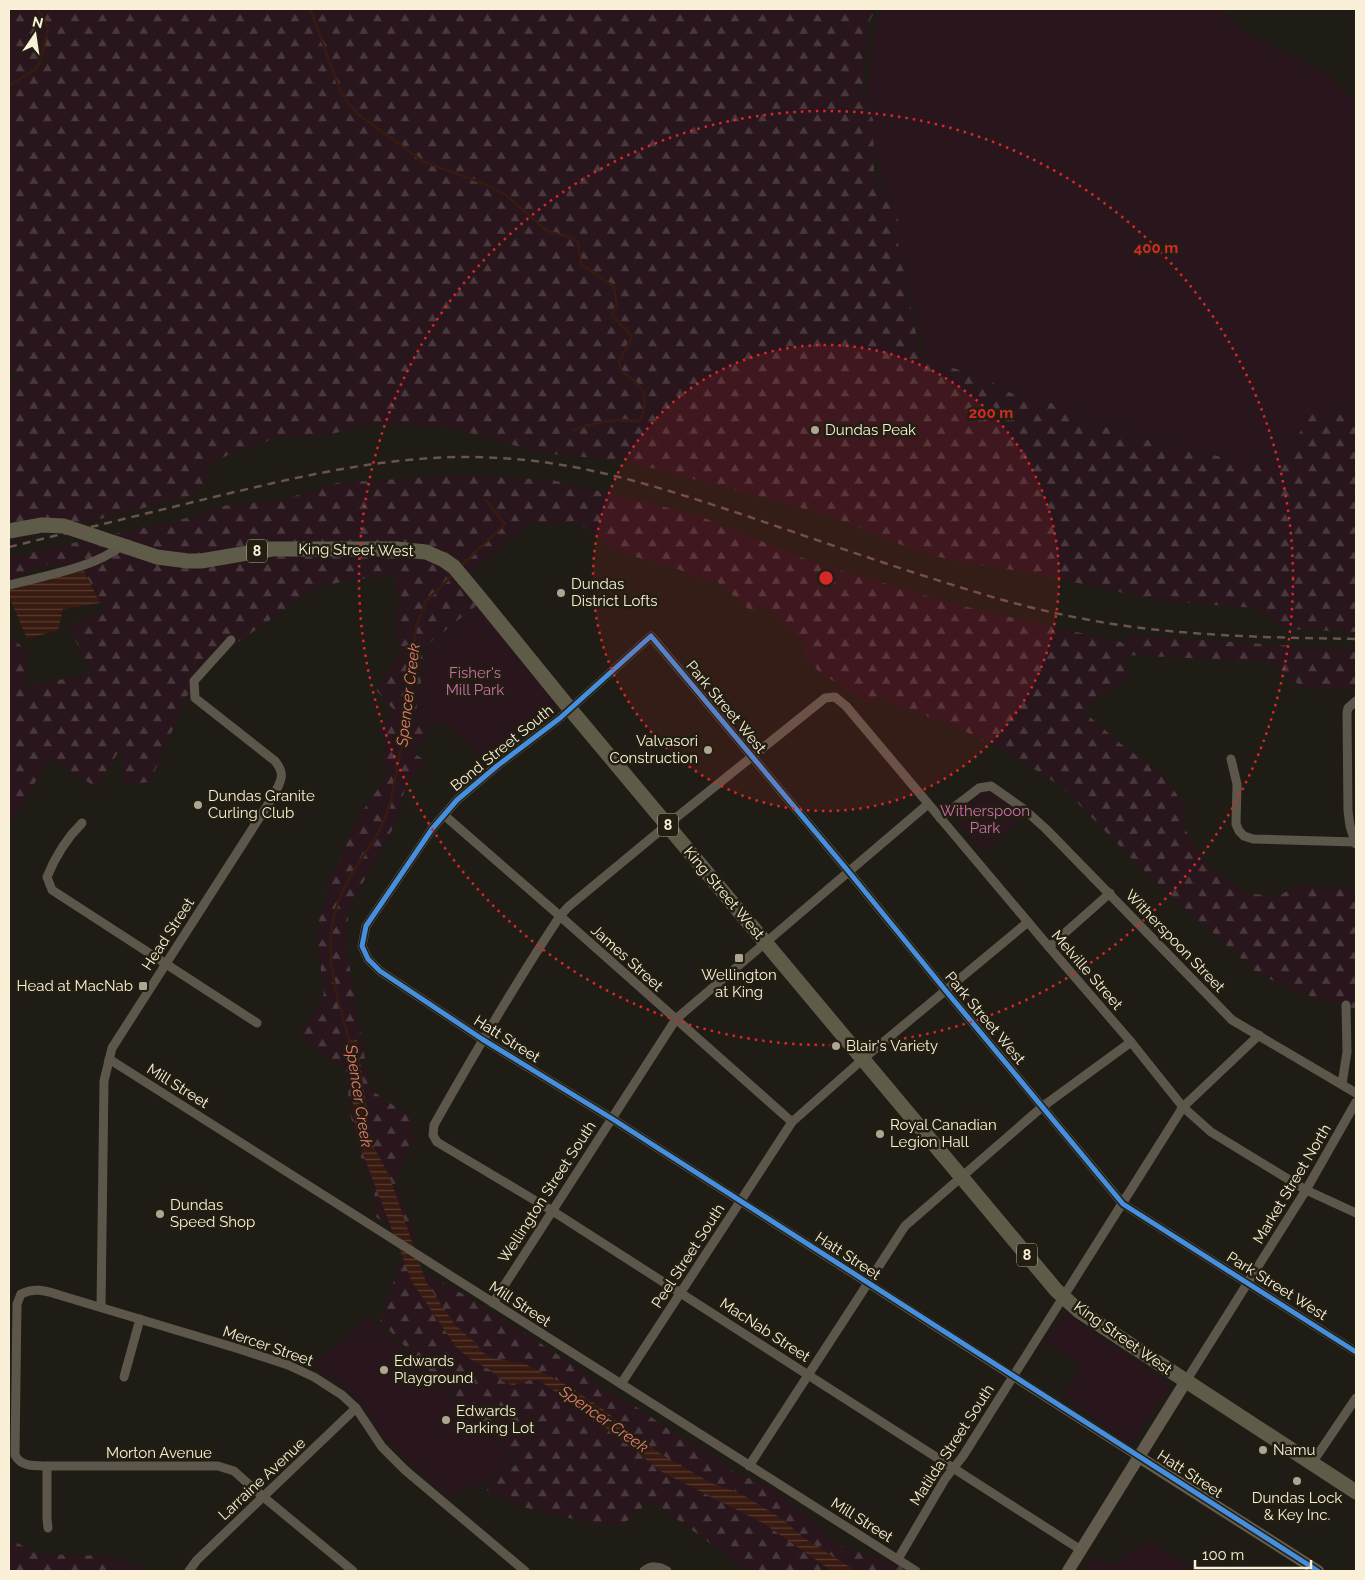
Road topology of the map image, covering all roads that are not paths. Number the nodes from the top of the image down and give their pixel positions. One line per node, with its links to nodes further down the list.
1 (9, 531): 2 (main road, King Street West / 8)
2 (121, 546): 3 (street); 7 (main road, King Street West / 8)
3 (9, 586)
4 (651, 636): 7 (street, Bond Street South); 8 (street, Park Street West)
5 (231, 640): 23 (street, Head Street)
6 (1354, 702): 15 (street)
7 (570, 709): 11 (street, Bond Street South); 14 (main road, King Street West / 8)
8 (751, 757): 10 (street, Melville Street); 14 (street); 16 (street, Park Street West)
9 (1231, 759): 15 (street)
10 (928, 804): 12 (street, Melville Street); 16 (street, Wellington Street South)
11 (444, 815): 18 (street, James Street); 22 (street, Bond Street South)
12 (940, 818): 17 (street, Witherspoon Street); 19 (street, Melville Street)
13 (82, 823): 23 (street)
14 (668, 825): 18 (street); 20 (main road, King Street West / 8)
15 (1356, 843)
16 (849, 872): 20 (street, Wellington Street South); 24 (street, Park Street West)
17 (1110, 893): 21 (street); 28 (street, Witherspoon Street)
18 (560, 916): 26 (street, James Street); 29 (street)
19 (1028, 922): 21 (street, Melville Street); 24 (street, Peel Street South)
20 (766, 942): 26 (street, Wellington Street South); 33 (main road, King Street West / 8)
21 (1049, 947): 30 (street, Melville Street)
22 (368, 959): 29 (street, Hatt Street)
23 (166, 964): 27 (street); 32 (street, Head Street)
24 (946, 992): 33 (street, Peel Street South); 37 (street, Park Street West)
25 (1346, 1005): 31 (street)
26 (676, 1019): 39 (street, Wellington Street South); 40 (street, James Street)
27 (257, 1023)
28 (1259, 1036): 34 (street, Witherspoon Street); 38 (street, Matilda Street South)
29 (482, 1039): 39 (street, Hatt Street); 45 (street, MacNab Street)
30 (1131, 1042): 37 (street); 38 (street, Melville Street)
31 (1352, 1053): 34 (street)
32 (110, 1059): 51 (street, Mill Street); 52 (street, Head Street)
33 (863, 1059): 40 (street, Peel Street South); 41 (main road, King Street West / 8)
34 (1342, 1084): 35 (street, Witherspoon Street)
35 (1356, 1093)
36 (1356, 1102): 42 (street, Market Street North)
37 (1042, 1107): 41 (street); 44 (street, Park Street West)
38 (1182, 1107): 42 (street, Melville Street); 44 (street, Matilda Street South)
39 (611, 1118): 43 (street, Hatt Street); 45 (street, Wellington Street South)
40 (792, 1122): 43 (street, Peel Street South)
41 (962, 1176): 48 (street); 50 (main road, King Street West / 8)
42 (1306, 1190): 46 (street, Melville Street); 47 (street, Market Street North)
43 (740, 1202): 48 (street, Hatt Street); 49 (street, Peel Street South)
44 (1123, 1204): 47 (street, Park Street West); 50 (street, Matilda Street South)
45 (552, 1210): 49 (street, MacNab Street); 51 (street, Wellington Street South)
46 (1356, 1213)
47 (1249, 1283): 54 (street, Park Street West); 58 (street, Market Street North)
48 (869, 1284): 55 (street); 56 (street, Hatt Street)
49 (680, 1293): 55 (street, MacNab Street); 59 (street, Peel Street South)
50 (1063, 1296): 56 (street, Matilda Street South); 58 (main road, King Street West / 8)
51 (492, 1302): 59 (street, Mill Street)
52 (101, 1307): 53 (street, Mercer Street); 64 (street, Mercer Street)
53 (140, 1319): 57 (street); 61 (street, Mercer Street)
54 (1356, 1352)
55 (809, 1375): 65 (street); 66 (street, MacNab Street)
56 (1013, 1376): 62 (street, Hatt Street); 66 (street, Matilda Street South)
57 (124, 1378)
58 (1186, 1381): 62 (street); 63 (main road, King Street West / 8)
59 (620, 1384): 65 (street, Mill Street)
60 (1356, 1398): 63 (street)
61 (356, 1408): 68 (street, Larraine Avenue); 74 (street, Mercer Street)
62 (1139, 1457): 70 (street); 79 (street, Hatt Street)
63 (1312, 1463): 67 (main road, King Street West / 8)
64 (47, 1466): 68 (street, Morton Avenue); 69 (street)
65 (749, 1466): 71 (street, Mill Street)
66 (954, 1467): 70 (street, MacNab Street); 71 (street, Matilda Street South)
67 (1356, 1492)
68 (262, 1496): 72 (street, Larraine Avenue); 73 (street, Morton Avenue)
69 (48, 1528)
70 (1082, 1550): 78 (street)
71 (898, 1559): 77 (street, Mill Street)
72 (189, 1571)
73 (353, 1571)
74 (525, 1571)
75 (644, 1571): 76 (street)
76 (668, 1571)
77 (916, 1571)
78 (1068, 1571)
79 (1318, 1571)

